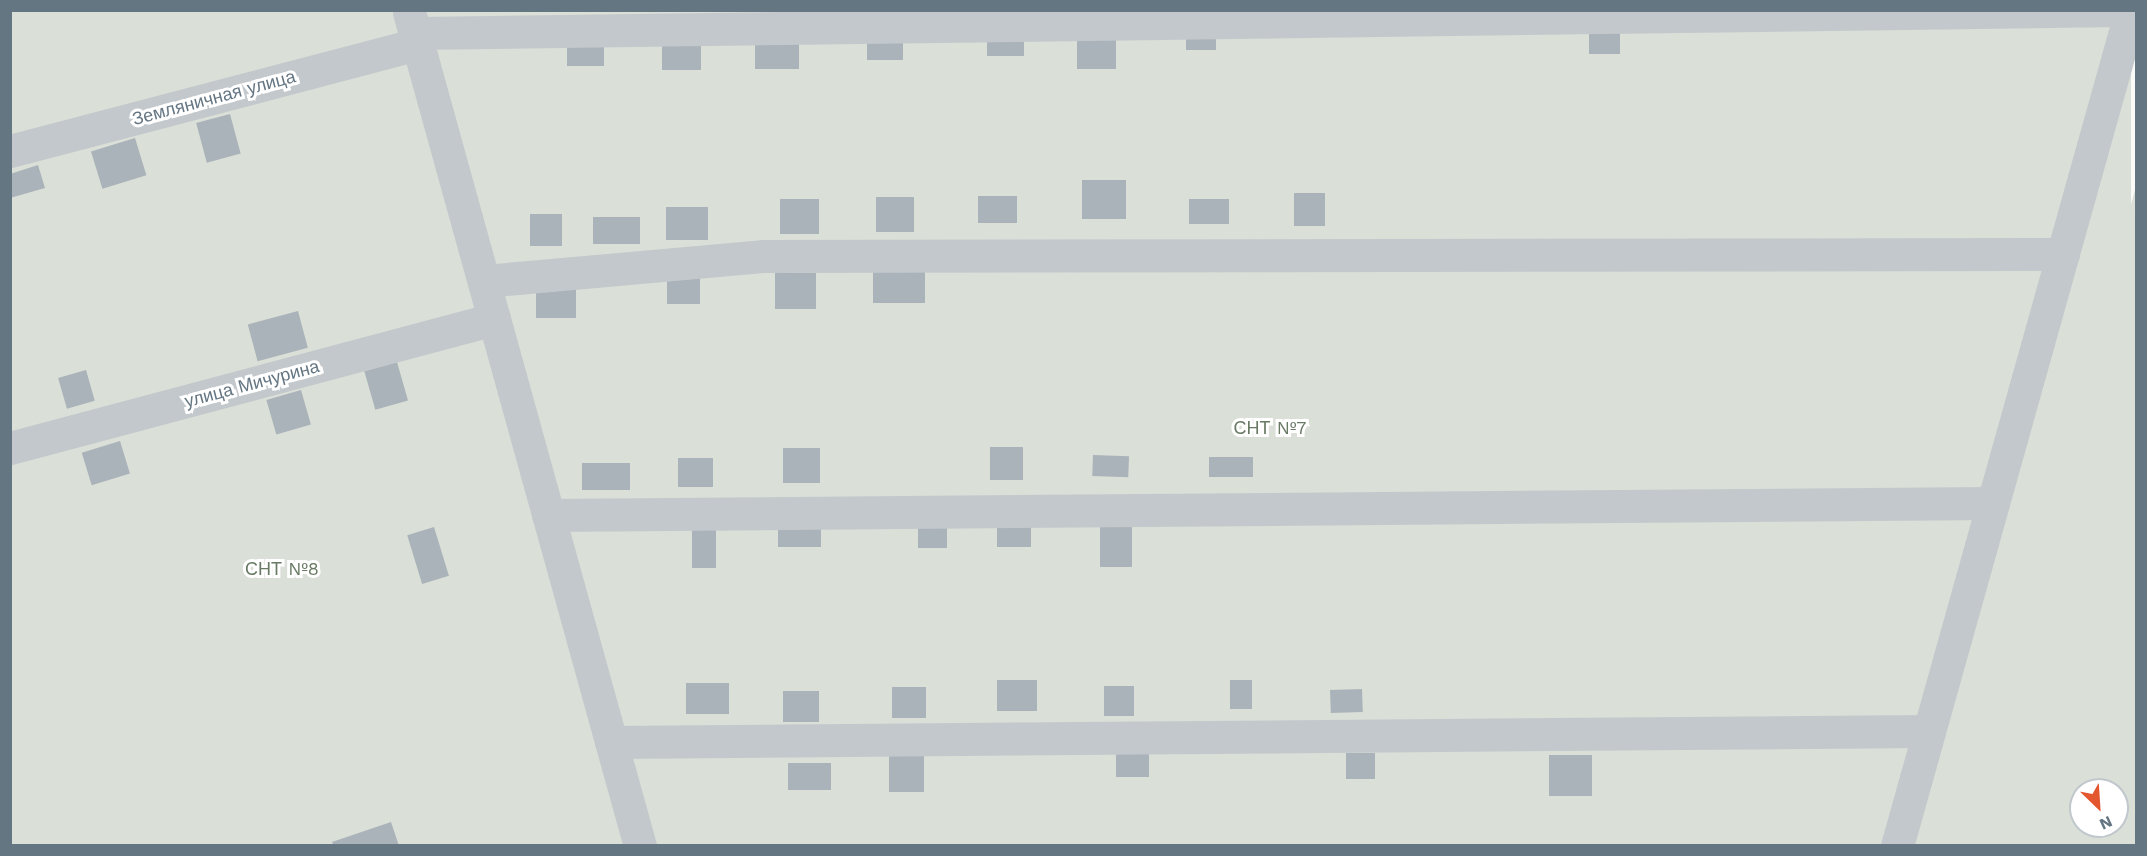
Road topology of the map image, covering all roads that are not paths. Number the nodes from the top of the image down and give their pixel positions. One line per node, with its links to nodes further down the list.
1 (2121, 10): 3 (street, Земляничная улица)
2 (2131, 10): 5 (street)
3 (414, 29): 4 (street, Земляничная улица); 6 (street)
4 (10, 152)
5 (2063, 254): 6 (street); 9 (street)
6 (484, 281): 7 (street)
7 (494, 319): 8 (street, улица Мичурина); 10 (street)
8 (10, 448)
9 (1993, 503): 10 (street); 11 (street)
10 (548, 515): 12 (street)
11 (1929, 731): 12 (street); 14 (street)
12 (611, 742): 13 (street)
13 (640, 846)
14 (1897, 846)

